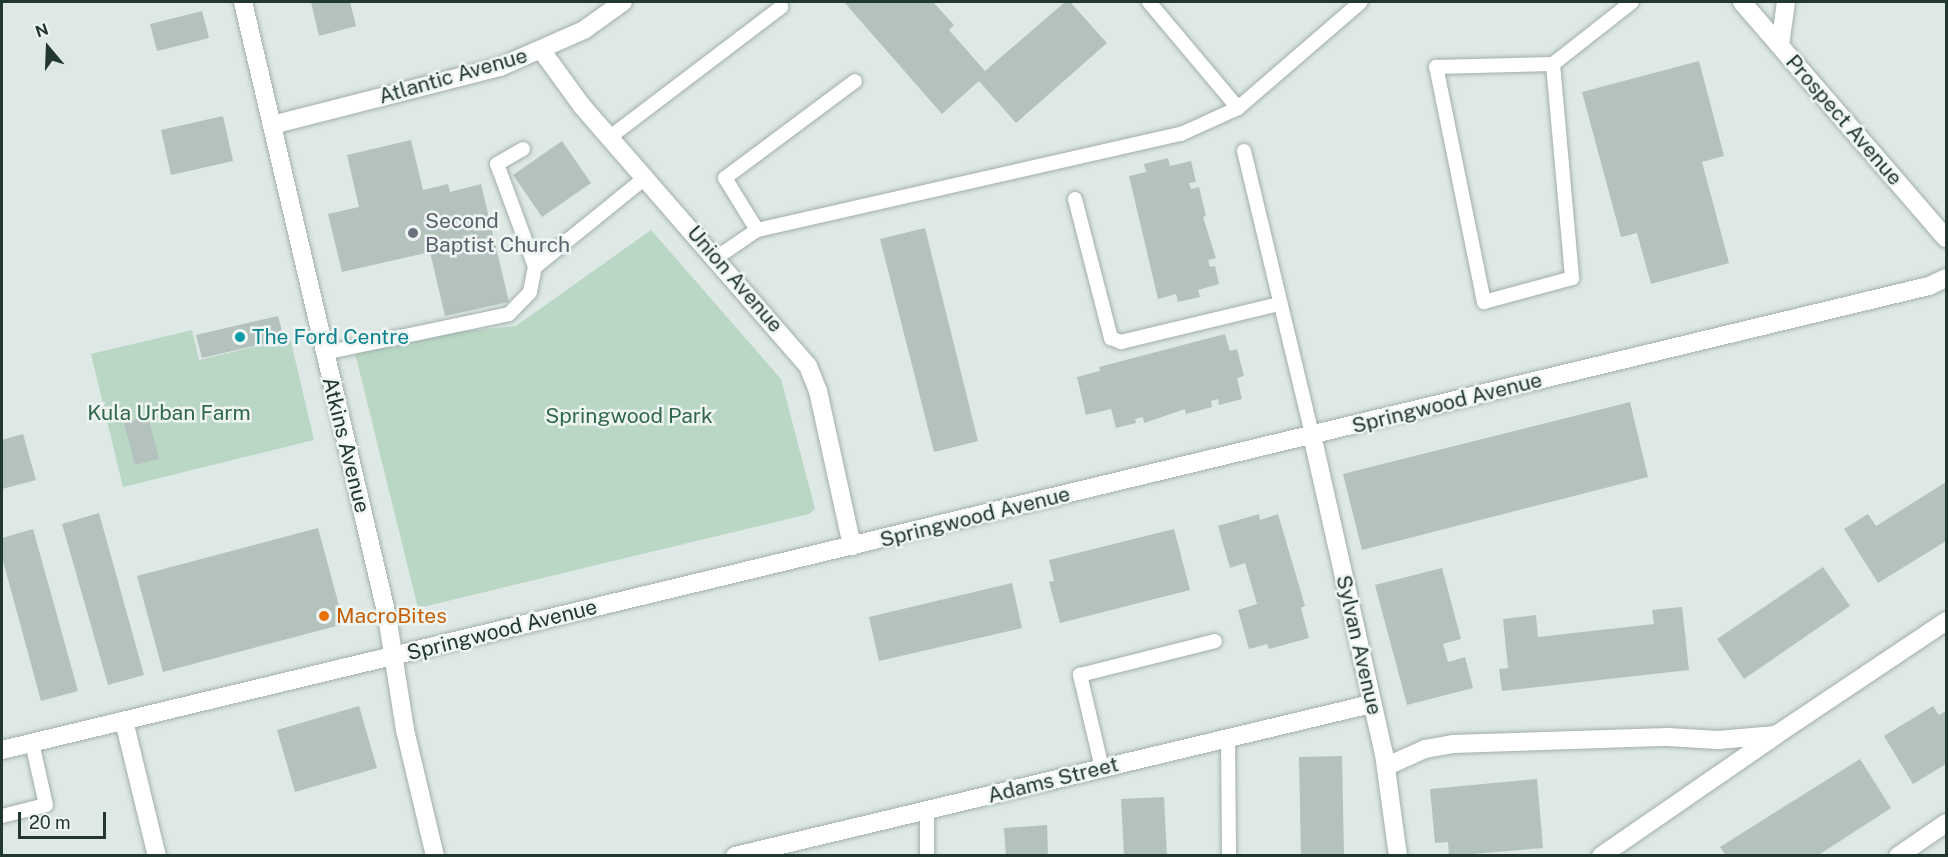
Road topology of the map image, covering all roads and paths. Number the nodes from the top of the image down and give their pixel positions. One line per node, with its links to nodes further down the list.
1 (243, 2): 14 (street, Atkins Avenue)
2 (623, 2): 10 (street, Atlantic Avenue)
3 (1149, 2): 13 (lane)
4 (1361, 2): 13 (lane)
5 (1632, 2): 11 (lane)
6 (1742, 2): 9 (street, Prospect Avenue)
7 (1786, 2): 9 (street)
8 (782, 7): 15 (lane)
9 (1780, 45): 21 (street, Prospect Avenue)
10 (542, 51): 14 (street, Atlantic Avenue); 15 (street, Union Avenue)
11 (1553, 64): 11 (lane)
12 (855, 81): 20 (lane)
13 (1238, 108): 20 (lane)
14 (272, 125): 26 (street, Atkins Avenue)
15 (610, 137): 18 (street, Union Avenue)
16 (523, 149): 23 (lane)
17 (1244, 151): 25 (lane)
18 (645, 178): 22 (street, Union Avenue); 23 (lane)
19 (1075, 199): 25 (lane)
20 (757, 230): 22 (lane)
21 (1947, 238)
22 (716, 258): 28 (street, Union Avenue)
23 (535, 267): 26 (lane)
24 (1947, 278): 27 (street, Springwood Avenue)
25 (1279, 304): 27 (lane)
26 (324, 353): 31 (street, Atkins Avenue)
27 (1312, 435): 28 (street, Springwood Avenue); 32 (street, Sylvan Avenue)
28 (852, 546): 31 (street, Springwood Avenue)
29 (1947, 621): 34 (street)
30 (1215, 641): 39 (lane)
31 (394, 656): 33 (street, Springwood Avenue); 44 (street, Atkins Avenue)
32 (1371, 704): 35 (street, Adams Street); 38 (street, Sylvan Avenue)
33 (124, 721): 36 (street, Springwood Avenue); 43 (street)
34 (1776, 735): 38 (street); 49 (street)
35 (1228, 738): 39 (street, Adams Street); 47 (lane)
36 (32, 743): 37 (street, Springwood Avenue); 41 (lane)
37 (2, 750)
38 (1387, 766): 48 (street, Sylvan Avenue)
39 (1101, 768): 40 (street, Adams Street)
40 (927, 811): 45 (street, Adams Street); 46 (lane)
41 (2, 816)
42 (1947, 822): 50 (street)
43 (157, 855)
44 (435, 855)
45 (735, 855)
46 (927, 855)
47 (1229, 855)
48 (1398, 855)
49 (1600, 855)
50 (1898, 855)

